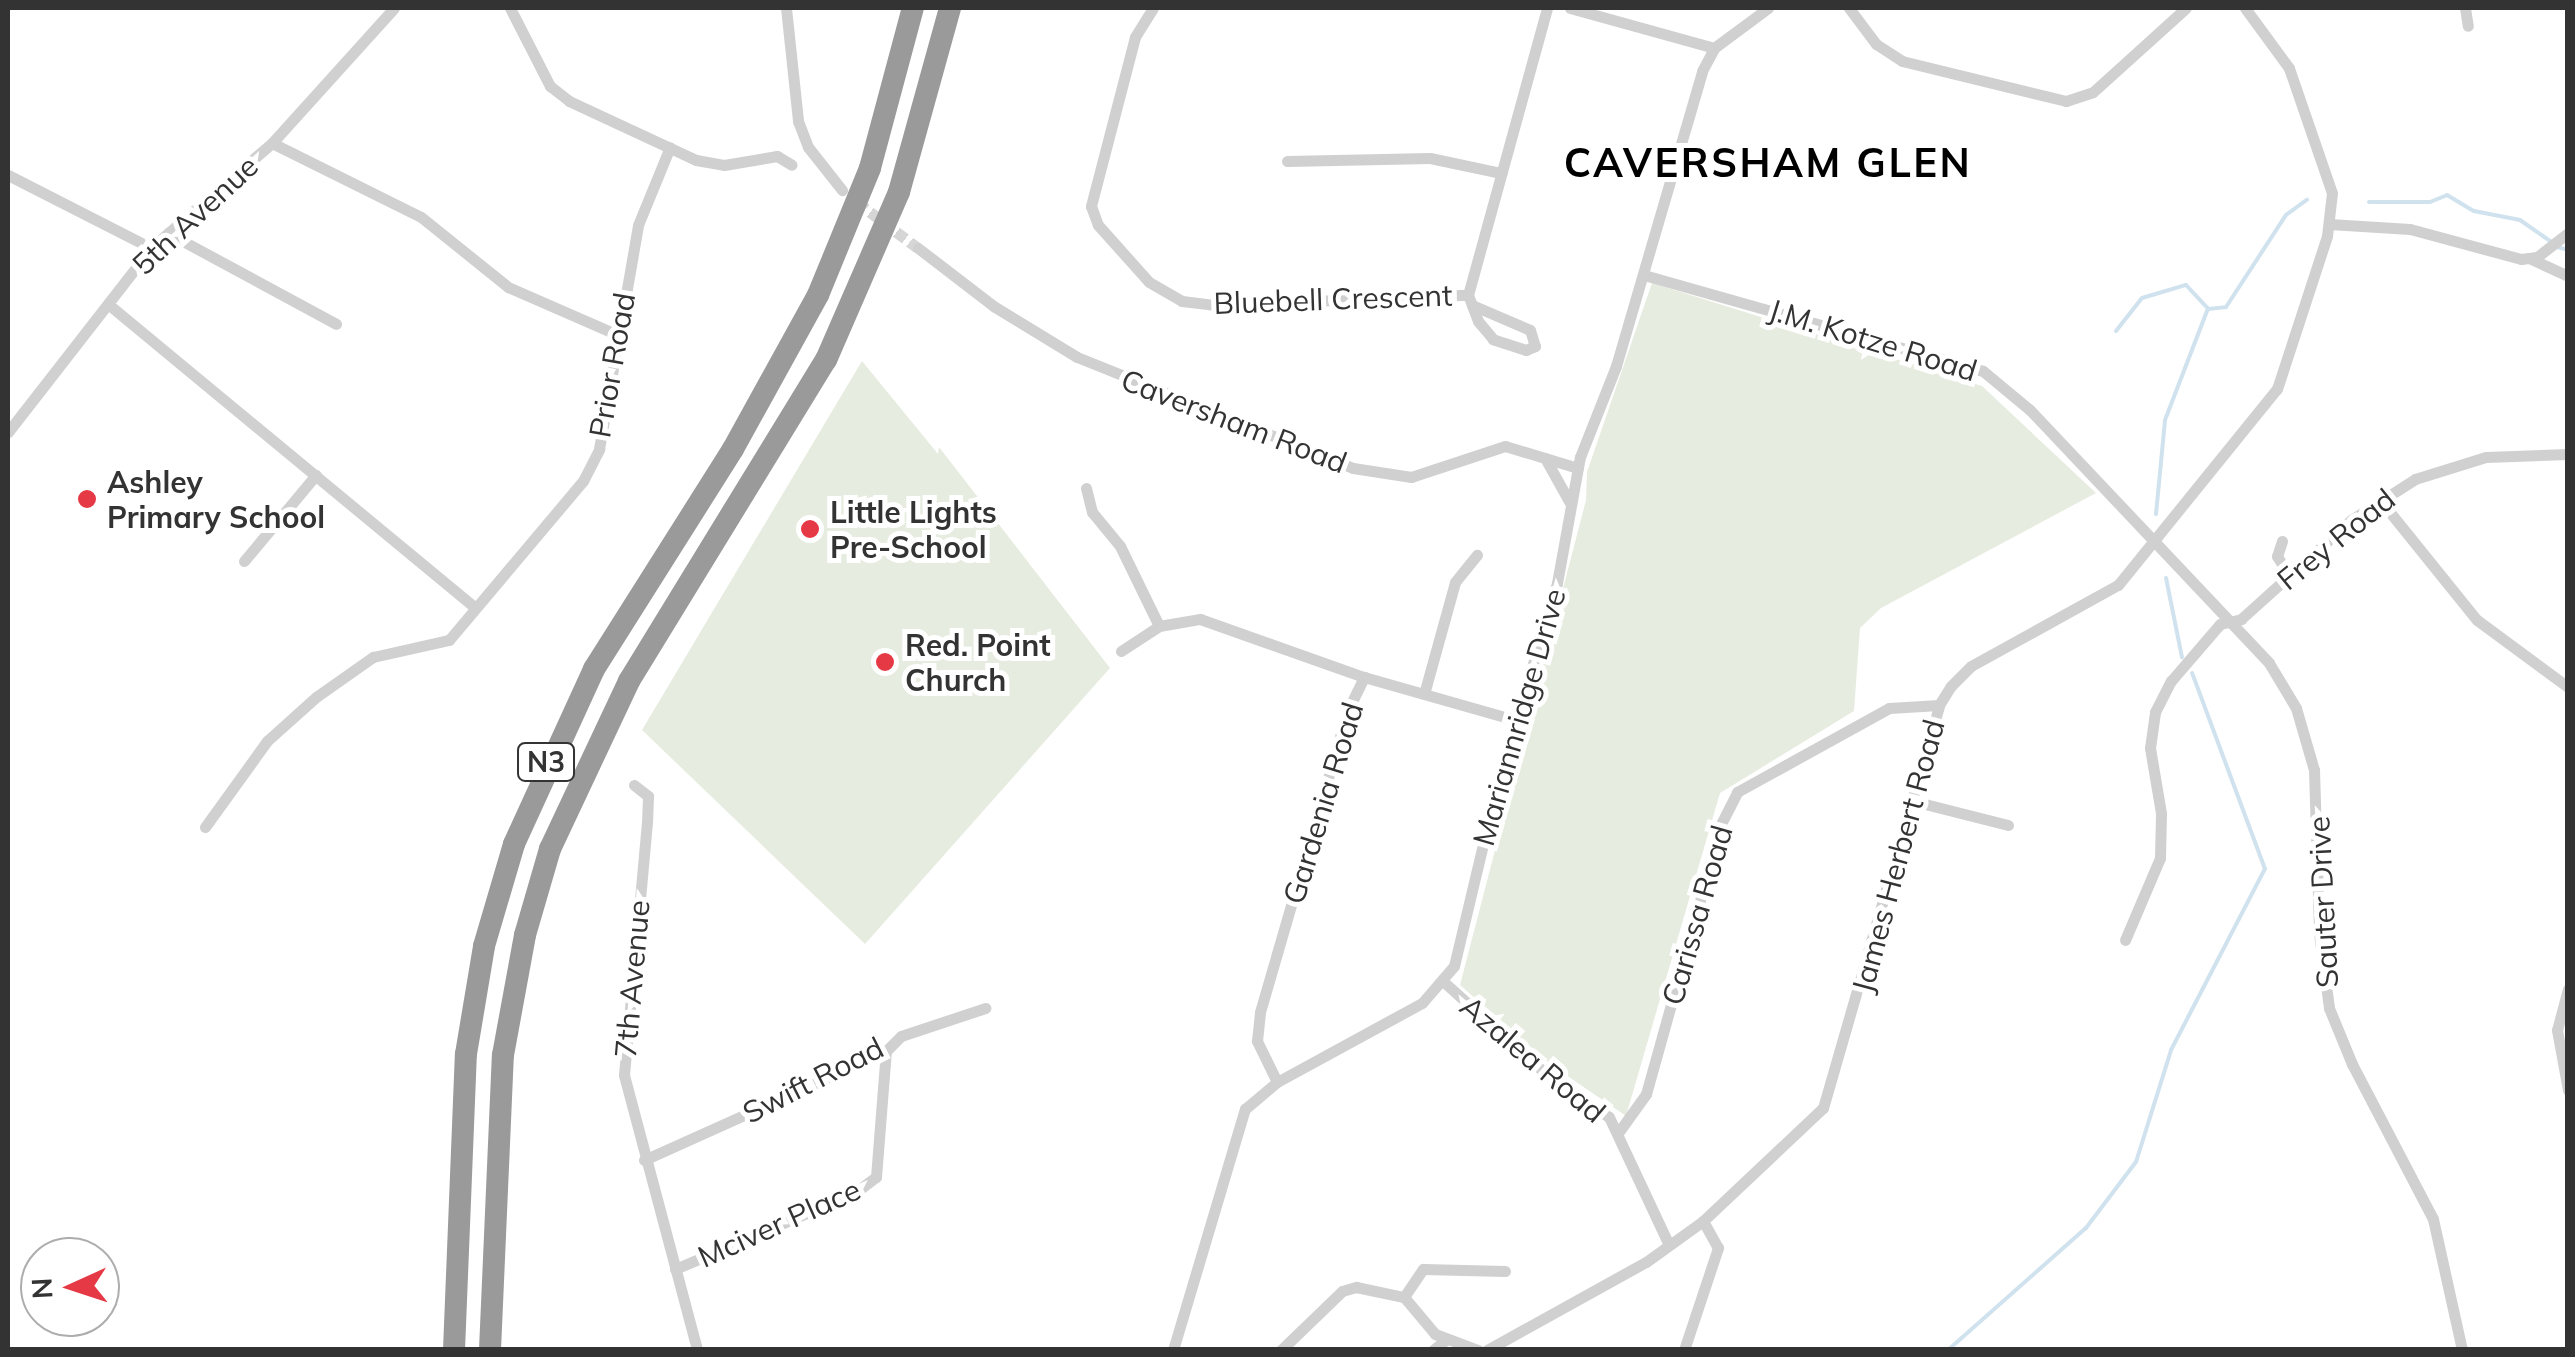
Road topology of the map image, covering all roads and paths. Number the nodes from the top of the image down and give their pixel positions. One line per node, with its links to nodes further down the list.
1 (394, 8): 16 (street, 5th Avenue)
2 (510, 8): 17 (street)
3 (786, 8): 22 (street)
4 (914, 8): 76 (highway, N3)
5 (950, 8): 77 (highway, N3)
6 (1153, 8): 31 (street, Bluebell Crescent)
7 (1547, 8): 20 (street)
8 (1570, 8): 15 (street)
9 (1768, 8): 15 (street)
10 (1849, 8): 11 (street)
11 (2186, 8)
12 (2246, 8): 23 (street, James Herbert Road)
13 (2465, 8): 14 (street)
14 (2468, 26)
15 (1714, 48): 29 (street, Mariannridge Drive)
16 (272, 143): 24 (street, 5th Avenue); 34 (street)
17 (670, 148): 19 (street); 34 (street, Prior Road)
18 (1287, 161): 20 (street)
19 (792, 165)
20 (1500, 173): 31 (street)
21 (8, 175): 26 (street)
22 (842, 190)
23 (2329, 224): 28 (street); 44 (street, James Herbert Road)
24 (168, 233): 26 (street, 5th Avenue); 33 (street)
25 (2565, 234): 28 (street)
26 (150, 248): 32 (street, 5th Avenue)
27 (918, 248): 37 (street, Caversham Road)
28 (2535, 257): 30 (street)
29 (1644, 275): 38 (street, Mariannridge Drive); 44 (street, J.M. Kotze Road)
30 (2568, 276)
31 (1470, 300): 31 (street)
32 (108, 304): 35 (street, 5th Avenue); 39 (street)
33 (336, 324)
34 (618, 335): 48 (street, Prior Road)
35 (8, 432)
36 (2568, 454): 41 (street, Frey Road)
37 (1545, 457): 38 (street, Caversham Road); 42 (street)
38 (1578, 468): 42 (street, Mariannridge Drive)
39 (316, 474): 46 (street); 48 (street)
40 (1086, 488): 50 (street)
41 (2380, 500): 47 (street, Frey Road); 53 (street)
42 (1572, 506): 56 (street, Mariannridge Drive)
43 (2282, 541): 47 (street)
44 (2154, 544): 49 (street, Sauter Drive); 55 (street, James Herbert Road)
45 (1477, 555): 54 (street)
46 (244, 561)
47 (2289, 576): 49 (street, Frey Road)
48 (476, 608): 60 (street, Prior Road)
49 (2230, 622): 61 (street, Frey Road); 85 (street, Sauter Drive)
50 (1159, 626): 51 (street); 52 (street)
51 (1121, 652)
52 (1364, 677): 54 (street, Gardenia Road); 66 (street, Gardenia Road)
53 (2568, 687)
54 (1424, 694): 56 (street, Gardenia Road)
55 (1939, 704): 58 (street, James Herbert Road); 68 (street, Carissa Road)
56 (1518, 721): 62 (street, Mariannridge Drive)
57 (634, 785): 69 (street, 7th Avenue)
58 (1913, 801): 59 (street); 70 (street, James Herbert Road)
59 (2008, 826)
60 (205, 827)
61 (2125, 940)
62 (1445, 983): 66 (street); 68 (street, Azalea Road)
63 (2568, 989): 67 (street)
64 (985, 1008): 65 (street, Swift Road)
65 (886, 1051): 69 (street, Swift Road); 72 (street, Mciver Place)
66 (1277, 1082): 79 (street)
67 (2568, 1090)
68 (1618, 1133): 71 (street, Azalea Road)
69 (644, 1160): 72 (street, 7th Avenue)
70 (1703, 1220): 71 (street, James Herbert Road); 84 (street)
71 (1669, 1245): 83 (street, James Herbert Road)
72 (675, 1269): 78 (street, 7th Avenue)
73 (1505, 1271): 74 (street)
74 (1404, 1297): 75 (street); 80 (street)
75 (1446, 1340): 81 (street); 82 (street)
76 (454, 1350)
77 (490, 1350)
78 (698, 1350)
79 (1173, 1350)
80 (1281, 1350)
81 (1432, 1350)
82 (1478, 1350)
83 (1487, 1350)
84 (1684, 1350)
85 (2462, 1350)

